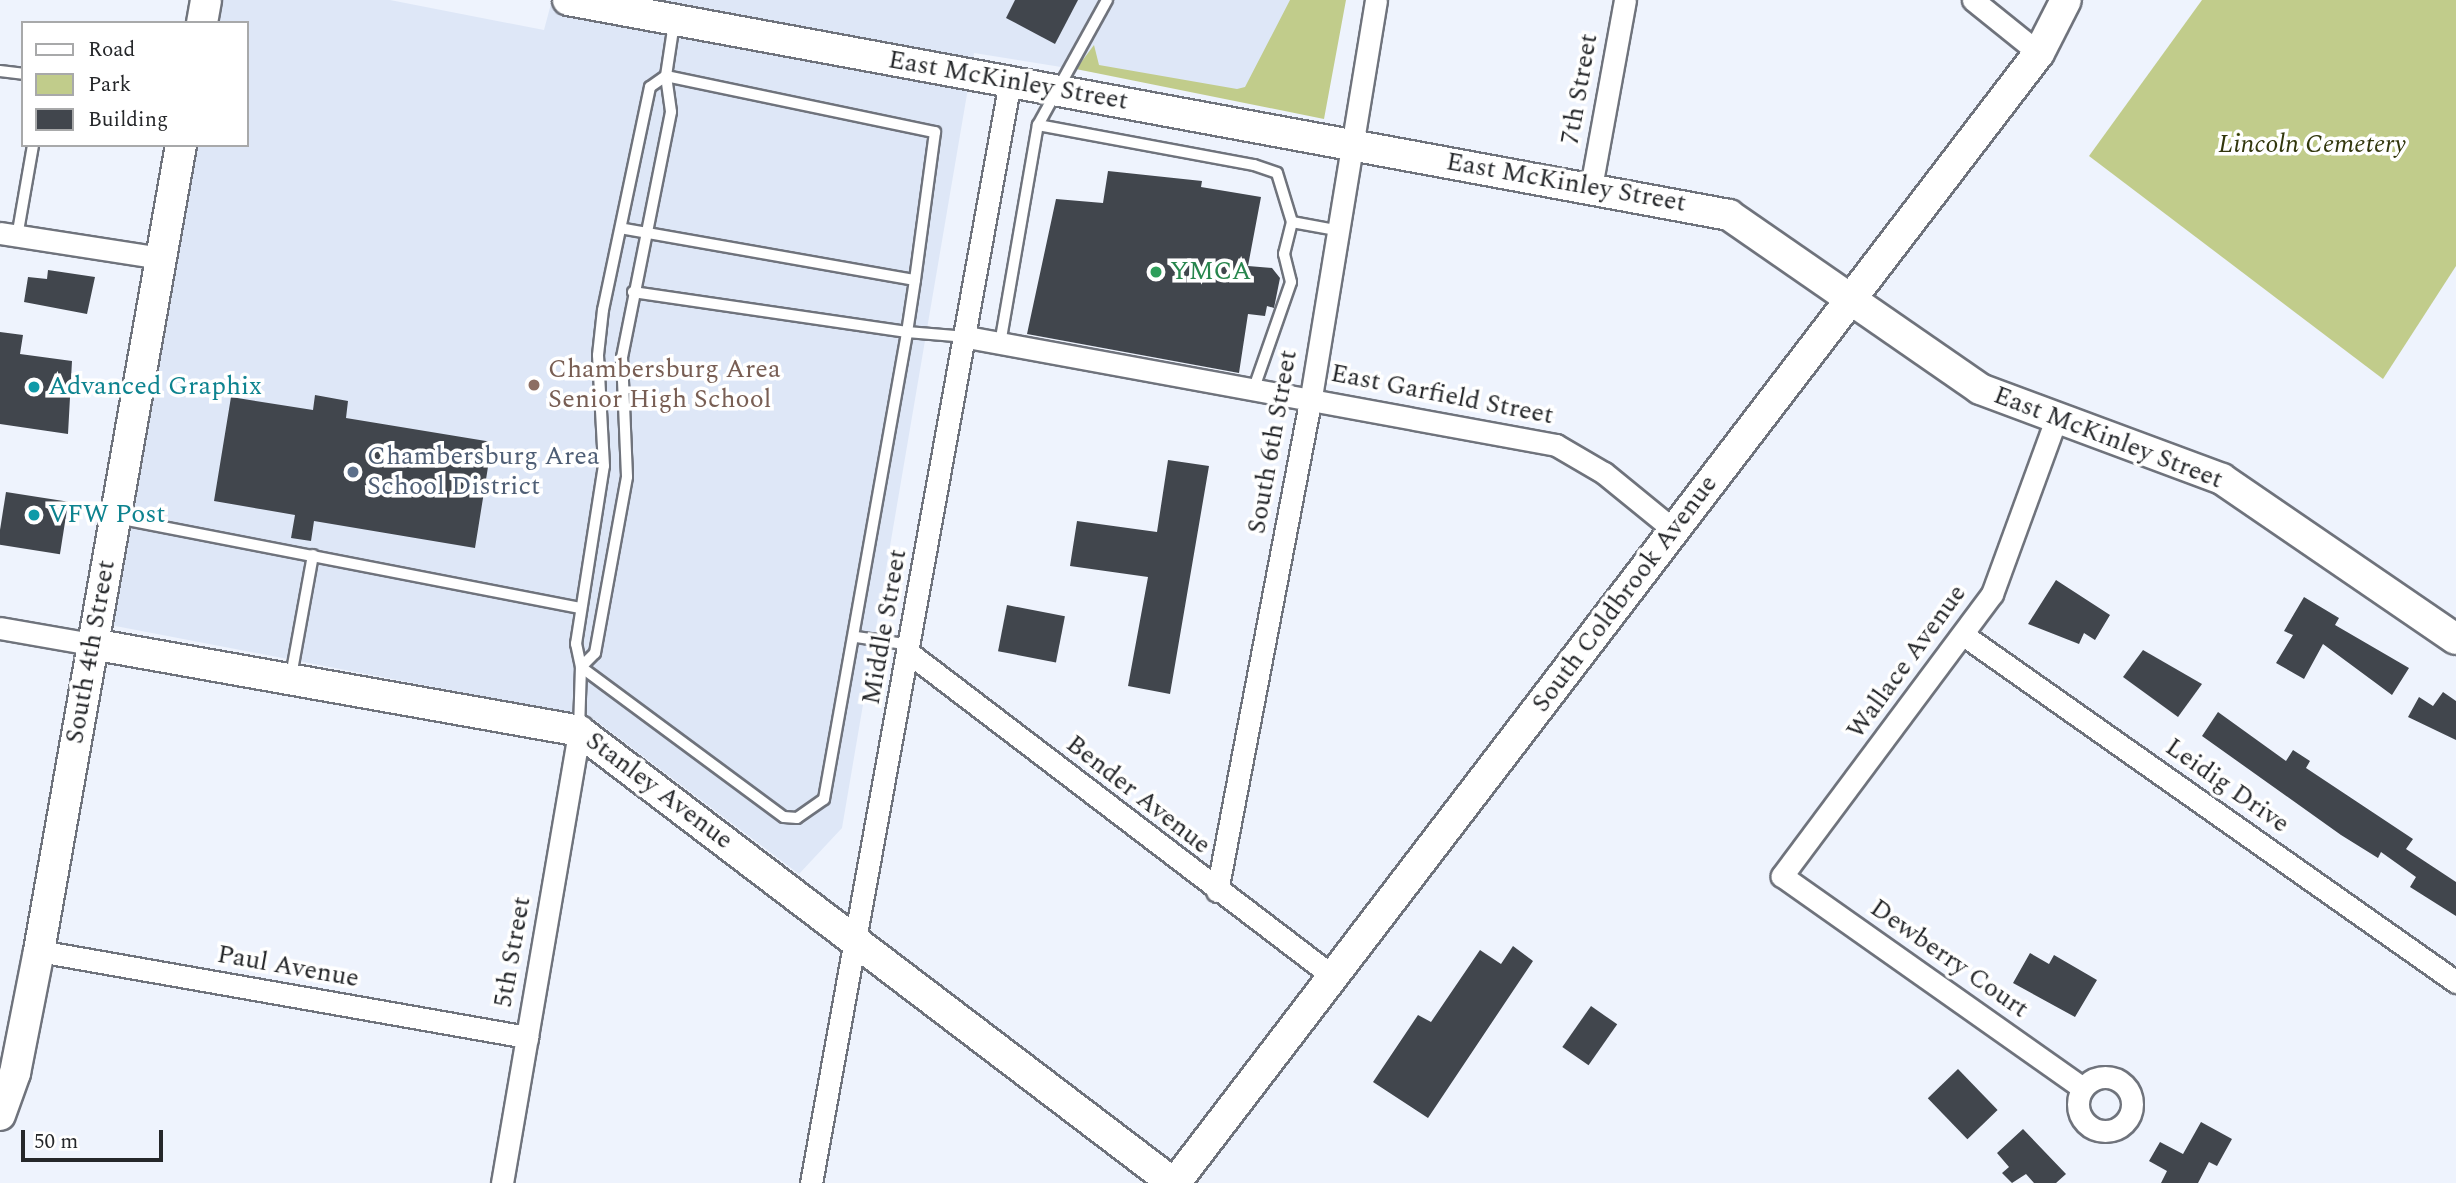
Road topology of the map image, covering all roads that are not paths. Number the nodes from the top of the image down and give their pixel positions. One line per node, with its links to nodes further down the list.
1 (206, 0): 9 (street)
2 (1107, 0): 15 (lane)
3 (1376, 0): 17 (street, South 6th Street)
4 (1625, 0): 20 (street, 7th Street)
5 (1973, 0): 10 (street)
6 (2066, 0): 10 (street, South Coldbrook Avenue)
7 (574, 1): 8 (street, East McKinley Street)
8 (675, 20): 13 (lane); 14 (street, East McKinley Street)
9 (202, 21)
10 (2039, 52): 29 (street, South Coldbrook Avenue)
11 (0, 71): 12 (lane)
12 (21, 74)
13 (666, 76): 22 (lane); 24 (lane); 27 (lane)
14 (1010, 81): 15 (street, East McKinley Street); 31 (street, Middle Street)
15 (1053, 88): 16 (lane); 17 (street, East McKinley Street)
16 (1038, 125): 21 (lane); 34 (lane)
17 (1349, 146): 20 (street, East McKinley Street); 23 (street, South 6th Street)
18 (32, 147): 25 (lane)
19 (181, 147): 26 (street, South 4th Street)
20 (1591, 187): 29 (street, East McKinley Street)
21 (1292, 222): 23 (lane); 35 (lane)
22 (625, 229): 24 (lane); 32 (lane)
23 (1336, 230): 36 (street, South 6th Street)
24 (647, 233): 27 (lane); 28 (lane)
25 (8, 235): 26 (street)
26 (161, 258): 38 (street, South 4th Street)
27 (915, 280): 30 (lane)
28 (633, 292): 30 (lane); 33 (lane)
29 (1849, 295): 37 (street, East McKinley Street); 39 (street, South Coldbrook Avenue)
30 (907, 332): 31 (lane); 44 (lane)
31 (967, 337): 34 (street, East Garfield Street); 47 (street, Middle Street)
32 (599, 342): 33 (lane); 41 (lane)
33 (624, 344): 48 (lane)
34 (1000, 344): 35 (street, East Garfield Street)
35 (1255, 385): 36 (street, East Garfield Street)
36 (1311, 397): 39 (street, East Garfield Street); 52 (street, South 6th Street)
37 (2055, 422): 43 (street, Wallace Avenue); 45 (street, East McKinley Street)
38 (114, 517): 40 (lane); 46 (street, South 4th Street)
39 (1674, 530): 55 (street, South Coldbrook Avenue)
40 (313, 555): 41 (lane); 49 (lane)
41 (580, 608): 48 (lane)
42 (0, 628): 46 (street, Stanley Avenue)
43 (1965, 636): 51 (street, Wallace Avenue); 56 (street, Leidig Drive)
44 (856, 637): 47 (lane); 48 (lane)
45 (2456, 639)
46 (92, 644): 49 (street, Stanley Avenue); 54 (street, South 4th Street)
47 (910, 649): 52 (street, Bender Avenue); 53 (street, Middle Street)
48 (581, 667): 50 (lane)
49 (291, 680): 50 (street, Stanley Avenue)
50 (579, 731): 53 (street, Stanley Avenue); 57 (street, 5th Street)
51 (1782, 876): 58 (street, Dewberry Court)
52 (1217, 891): 55 (street, Bender Avenue)
53 (855, 939): 61 (street, Middle Street); 62 (street, Stanley Avenue)
54 (39, 951): 57 (street, Paul Avenue); 59 (street, South 4th Street)
55 (1335, 978): 62 (street, South Coldbrook Avenue)
56 (2456, 982)
57 (527, 1037): 60 (street, 5th Street)
58 (2083, 1088)
59 (0, 1115)
60 (502, 1183)
61 (811, 1183)
62 (1174, 1183)

